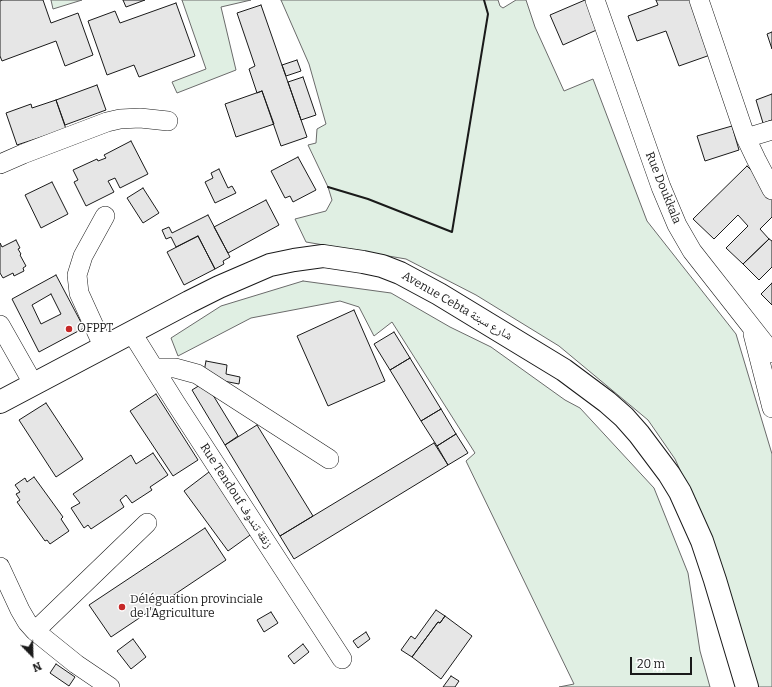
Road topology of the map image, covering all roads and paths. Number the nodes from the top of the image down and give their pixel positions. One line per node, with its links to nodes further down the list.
1 (595, 0): 10 (street, Rue Doukkala)
2 (699, 0): 5 (street)
3 (168, 121): 6 (street)
4 (772, 130): 5 (street)
5 (746, 138): 7 (street)
6 (0, 164)
7 (772, 190)
8 (105, 216): 12 (street)
9 (0, 324): 15 (street)
10 (751, 327): 13 (street, Rue Doukkala); 17 (street)
11 (132, 333): 12 (street, Avenue Cebta شارع سبتة); 14 (street, Rue Tendouf زنقة تندوف); 24 (street, Avenue Cebta شارع سبتة)
12 (104, 348): 15 (street, Avenue Cebta شارع سبتة)
13 (772, 353)
14 (154, 368): 18 (street); 22 (street, Rue Tendouf زنقة تندوف)
15 (34, 385): 16 (street, Avenue Cebta شارع سبتة)
16 (0, 402)
17 (772, 408)
18 (329, 459)
19 (147, 523): 21 (street)
20 (0, 567): 21 (street)
21 (35, 631): 23 (street)
22 (342, 659)
23 (110, 687)
24 (746, 687)

